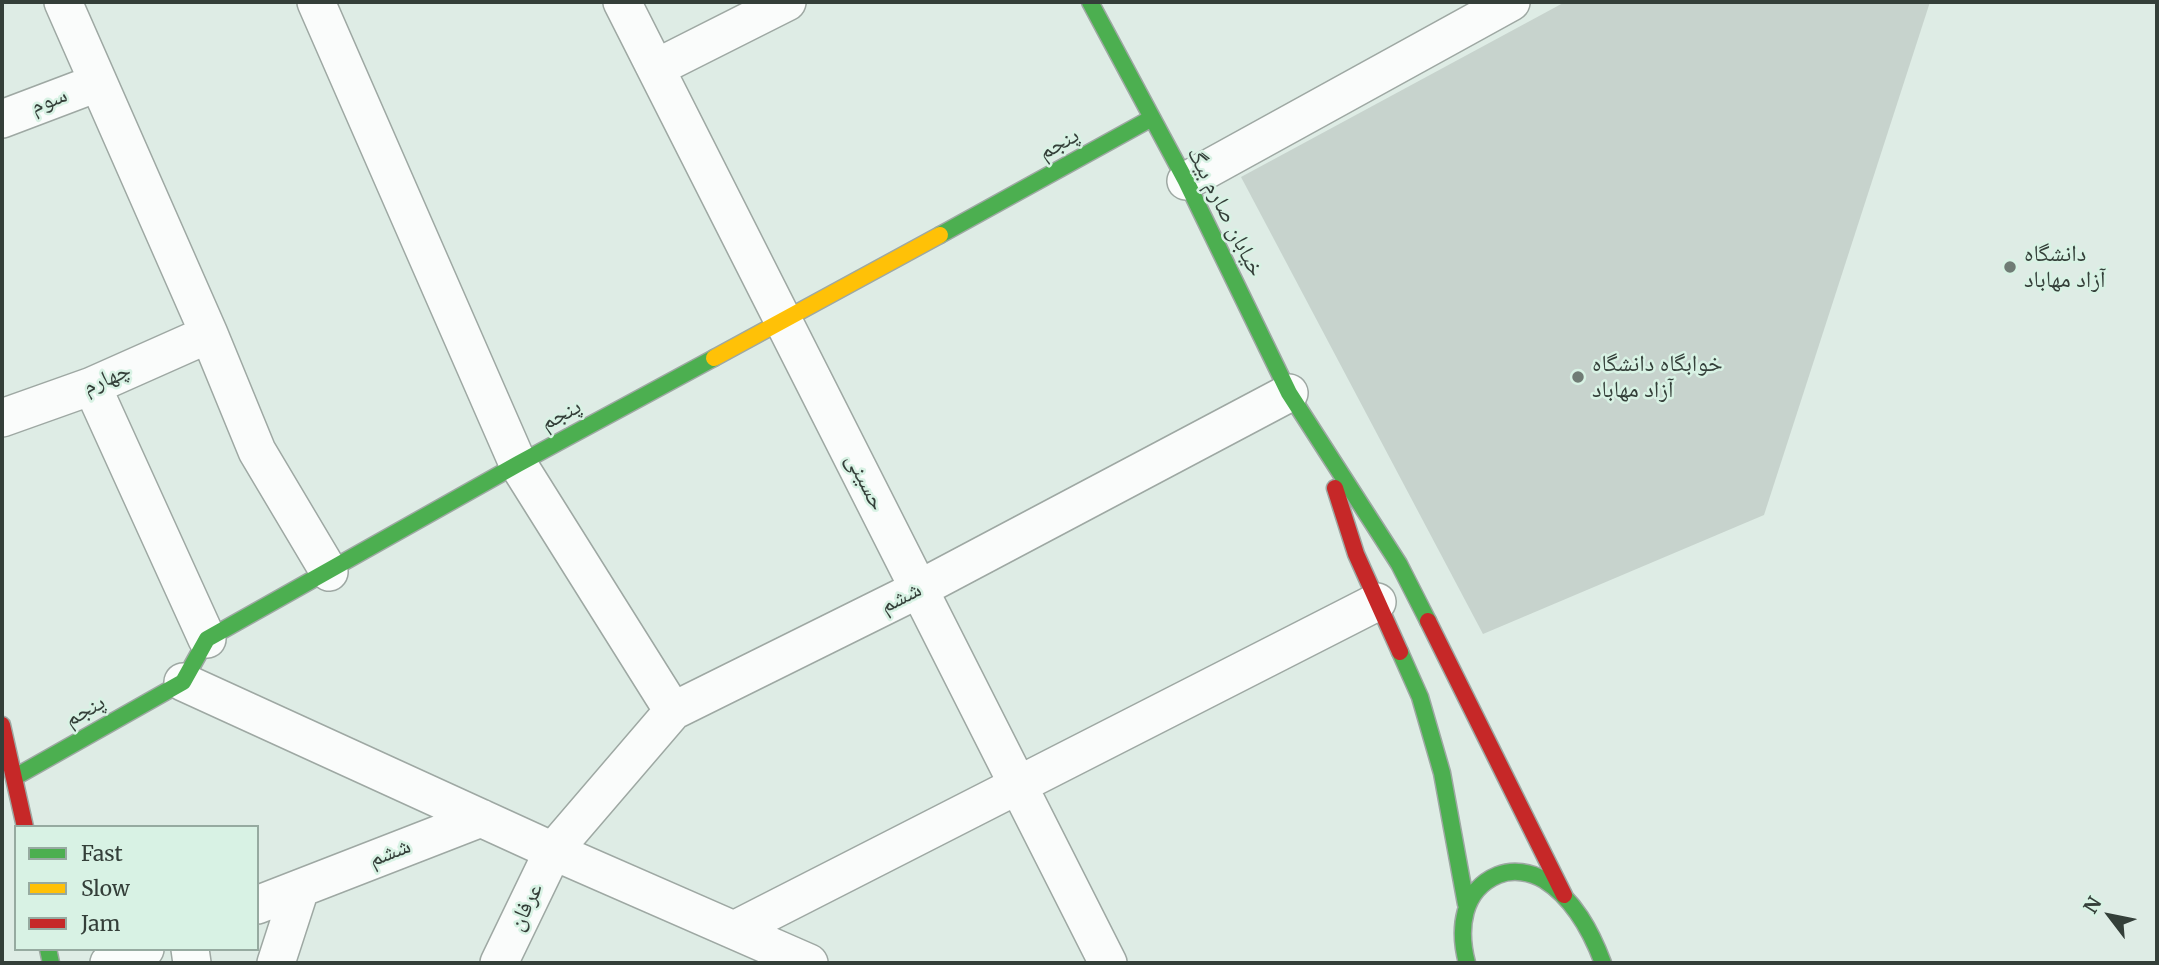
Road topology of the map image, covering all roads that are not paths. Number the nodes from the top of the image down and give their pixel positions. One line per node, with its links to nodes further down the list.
1 (63, 2): 8 (street)
2 (316, 2): 18 (street)
3 (622, 2): 7 (street, حسینی)
4 (787, 2): 7 (street)
5 (1090, 2): 9 (street, خیابان صارم بیگ)
6 (1511, 2): 11 (street)
7 (656, 68): 12 (street, حسینی)
8 (97, 83): 10 (street, سوم); 13 (street)
9 (1152, 118): 11 (street, خیابان صارم بیگ); 12 (street, پنجم)
10 (2, 119)
11 (1185, 181): 15 (street, خیابان صارم بیگ)
12 (784, 321): 18 (street, پنجم); 20 (street, حسینی)
13 (209, 334): 14 (street, چهارم); 19 (street)
14 (92, 386): 16 (street, چهارم); 22 (street)
15 (1289, 393): 17 (street, خیابان صارم بیگ); 20 (street, ششم)
16 (2, 418)
17 (1321, 442): 21 (street); 32 (street, خیابان صارم بیگ)
18 (518, 464): 19 (street, پنجم); 24 (street)
19 (329, 572): 22 (street, پنجم)
20 (919, 589): 24 (street, ششم); 27 (street, حسینی)
21 (1377, 601): 27 (street); 34 (street)
22 (207, 639): 23 (street)
23 (183, 682): 26 (street, پنجم); 28 (street)
24 (673, 711): 30 (street, ششم)
25 (2, 725): 26 (street)
26 (15, 777): 29 (street)
27 (1018, 785): 35 (street); 42 (street, حسینی)
28 (481, 818): 30 (street); 31 (street, ششم)
29 (24, 825)
30 (553, 850): 35 (street); 40 (street, عرفان)
31 (300, 889): 33 (street, ششم); 39 (street)
32 (1564, 895): 34 (street); 43 (street)
33 (259, 904)
34 (1466, 904): 37 (street)
35 (734, 930): 41 (street)
36 (140, 951): 38 (street)
37 (1465, 961)
38 (110, 963)
39 (276, 963)
40 (499, 963)
41 (809, 963)
42 (1108, 963)
43 (1603, 963)

